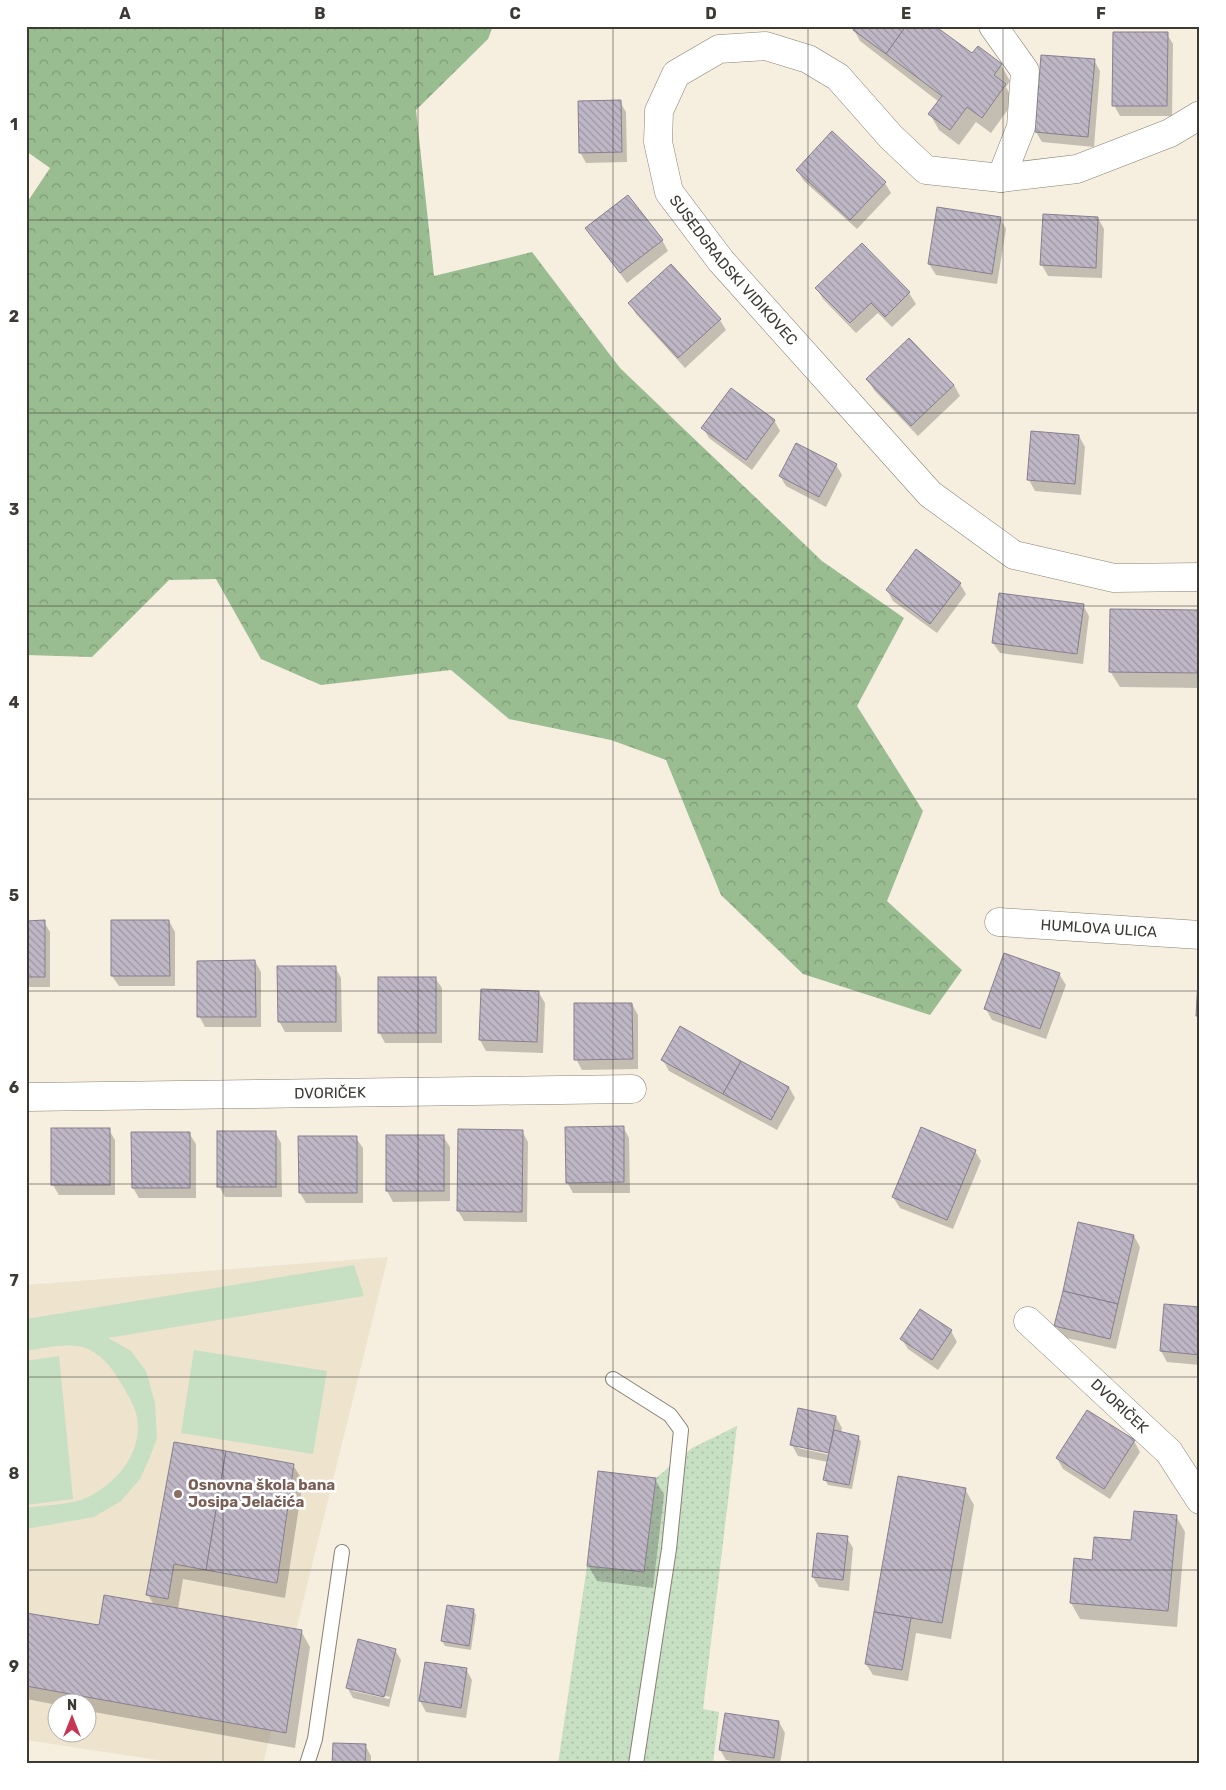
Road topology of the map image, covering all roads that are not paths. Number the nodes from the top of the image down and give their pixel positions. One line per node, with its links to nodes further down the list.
1 (993, 26): 3 (street)
2 (1200, 115): 3 (street, SUSEDGRADSKI VIDIKOVEC)
3 (1001, 178): 4 (street, SUSEDGRADSKI VIDIKOVEC)
4 (1200, 577)
5 (999, 922): 6 (street, HUMLOVA ULICA)
6 (1200, 936)
7 (632, 1089): 8 (street, DVORIČEK)
8 (26, 1096)
9 (1028, 1321): 11 (street, DVORIČEK)
10 (613, 1379): 14 (lane)
11 (1199, 1496)
12 (342, 1552): 13 (lane)
13 (307, 1764)
14 (636, 1764)

